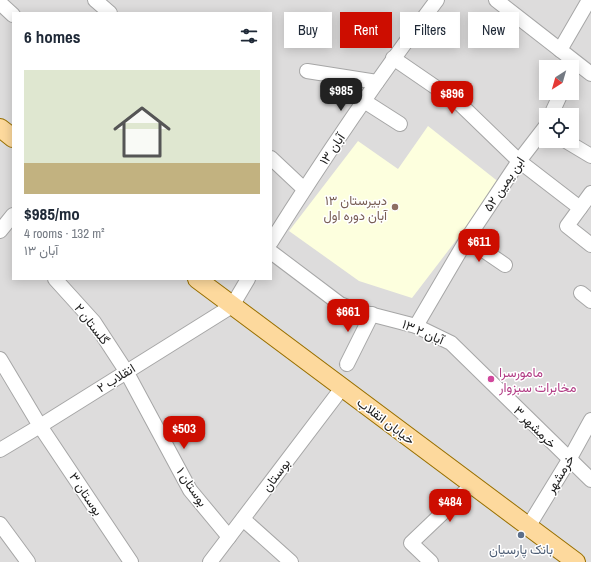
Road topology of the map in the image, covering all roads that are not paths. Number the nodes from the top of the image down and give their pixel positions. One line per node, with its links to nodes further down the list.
1 (95, 0): 6 (street)
2 (437, 0): 9 (street, ۱۳ آبان)
3 (496, 0): 8 (street)
4 (589, 0): 8 (street)
5 (0, 3): 7 (street)
6 (109, 12)
7 (12, 14)
8 (560, 50): 10 (street)
9 (393, 58): 14 (street, ۱۳ آبان); 23 (street)
10 (569, 60)
11 (579, 68): 13 (street)
12 (307, 71): 14 (street)
13 (591, 74)
14 (378, 82): 15 (street, ۱۳ آبان)
15 (364, 101): 16 (street); 24 (street, ۱۳ آبان)
16 (400, 124)
17 (0, 128): 19 (main road)
18 (539, 135): 23 (street, ابن یمین ۵۲)
19 (12, 137)
20 (578, 148): 21 (street)
21 (591, 156)
22 (272, 159): 24 (street)
23 (519, 161): 26 (street); 29 (street, ابن یمین ۵۲)
24 (304, 189): 30 (street, ۱۳ آبان)
25 (591, 193): 26 (street)
26 (580, 208): 31 (street)
27 (12, 216): 28 (street)
28 (0, 231)
29 (467, 239): 33 (street); 39 (street, ابن یمین ۵۲)
30 (272, 240)
31 (591, 245)
32 (272, 253): 38 (street, ۱۳ آبان ۲)
33 (505, 265)
34 (56, 280): 43 (street, گلستان ۲)
35 (198, 280): 37 (main road, خیابان انقلاب)
36 (247, 280): 37 (street)
37 (232, 306): 43 (street, انقلاب ۲); 44 (main road, خیابان انقلاب)
38 (372, 314): 39 (street, ۱۳ آبان ۲); 42 (street)
39 (416, 326): 40 (street, ۱۳ آبان ۲)
40 (451, 343): 48 (street, خرمشهر ۳)
41 (0, 359): 46 (street, بوستان ۳)
42 (347, 364)
43 (126, 371): 46 (street, انقلاب ۲); 54 (street, بوستان ۱)
44 (342, 388): 50 (main road, خیابان انقلاب); 51 (street, بوستان)
45 (591, 420): 48 (street, خرمشهر)
46 (40, 426): 47 (street, انقلاب ۲); 56 (street, بوستان ۳)
47 (0, 450)
48 (569, 460): 49 (street, خرمشهر ۳); 53 (street, خرمشهر)
49 (591, 480)
50 (472, 485): 53 (main road, خیابان انقلاب); 59 (street)
51 (243, 519): 54 (street, بوستان); 58 (street)
52 (0, 524): 55 (street)
53 (528, 527): 60 (main road, خیابان انقلاب)
54 (229, 537): 57 (street, بوستان)
55 (28, 562)
56 (131, 562)
57 (210, 562)
58 (291, 562)
59 (431, 562)
60 (576, 562)

